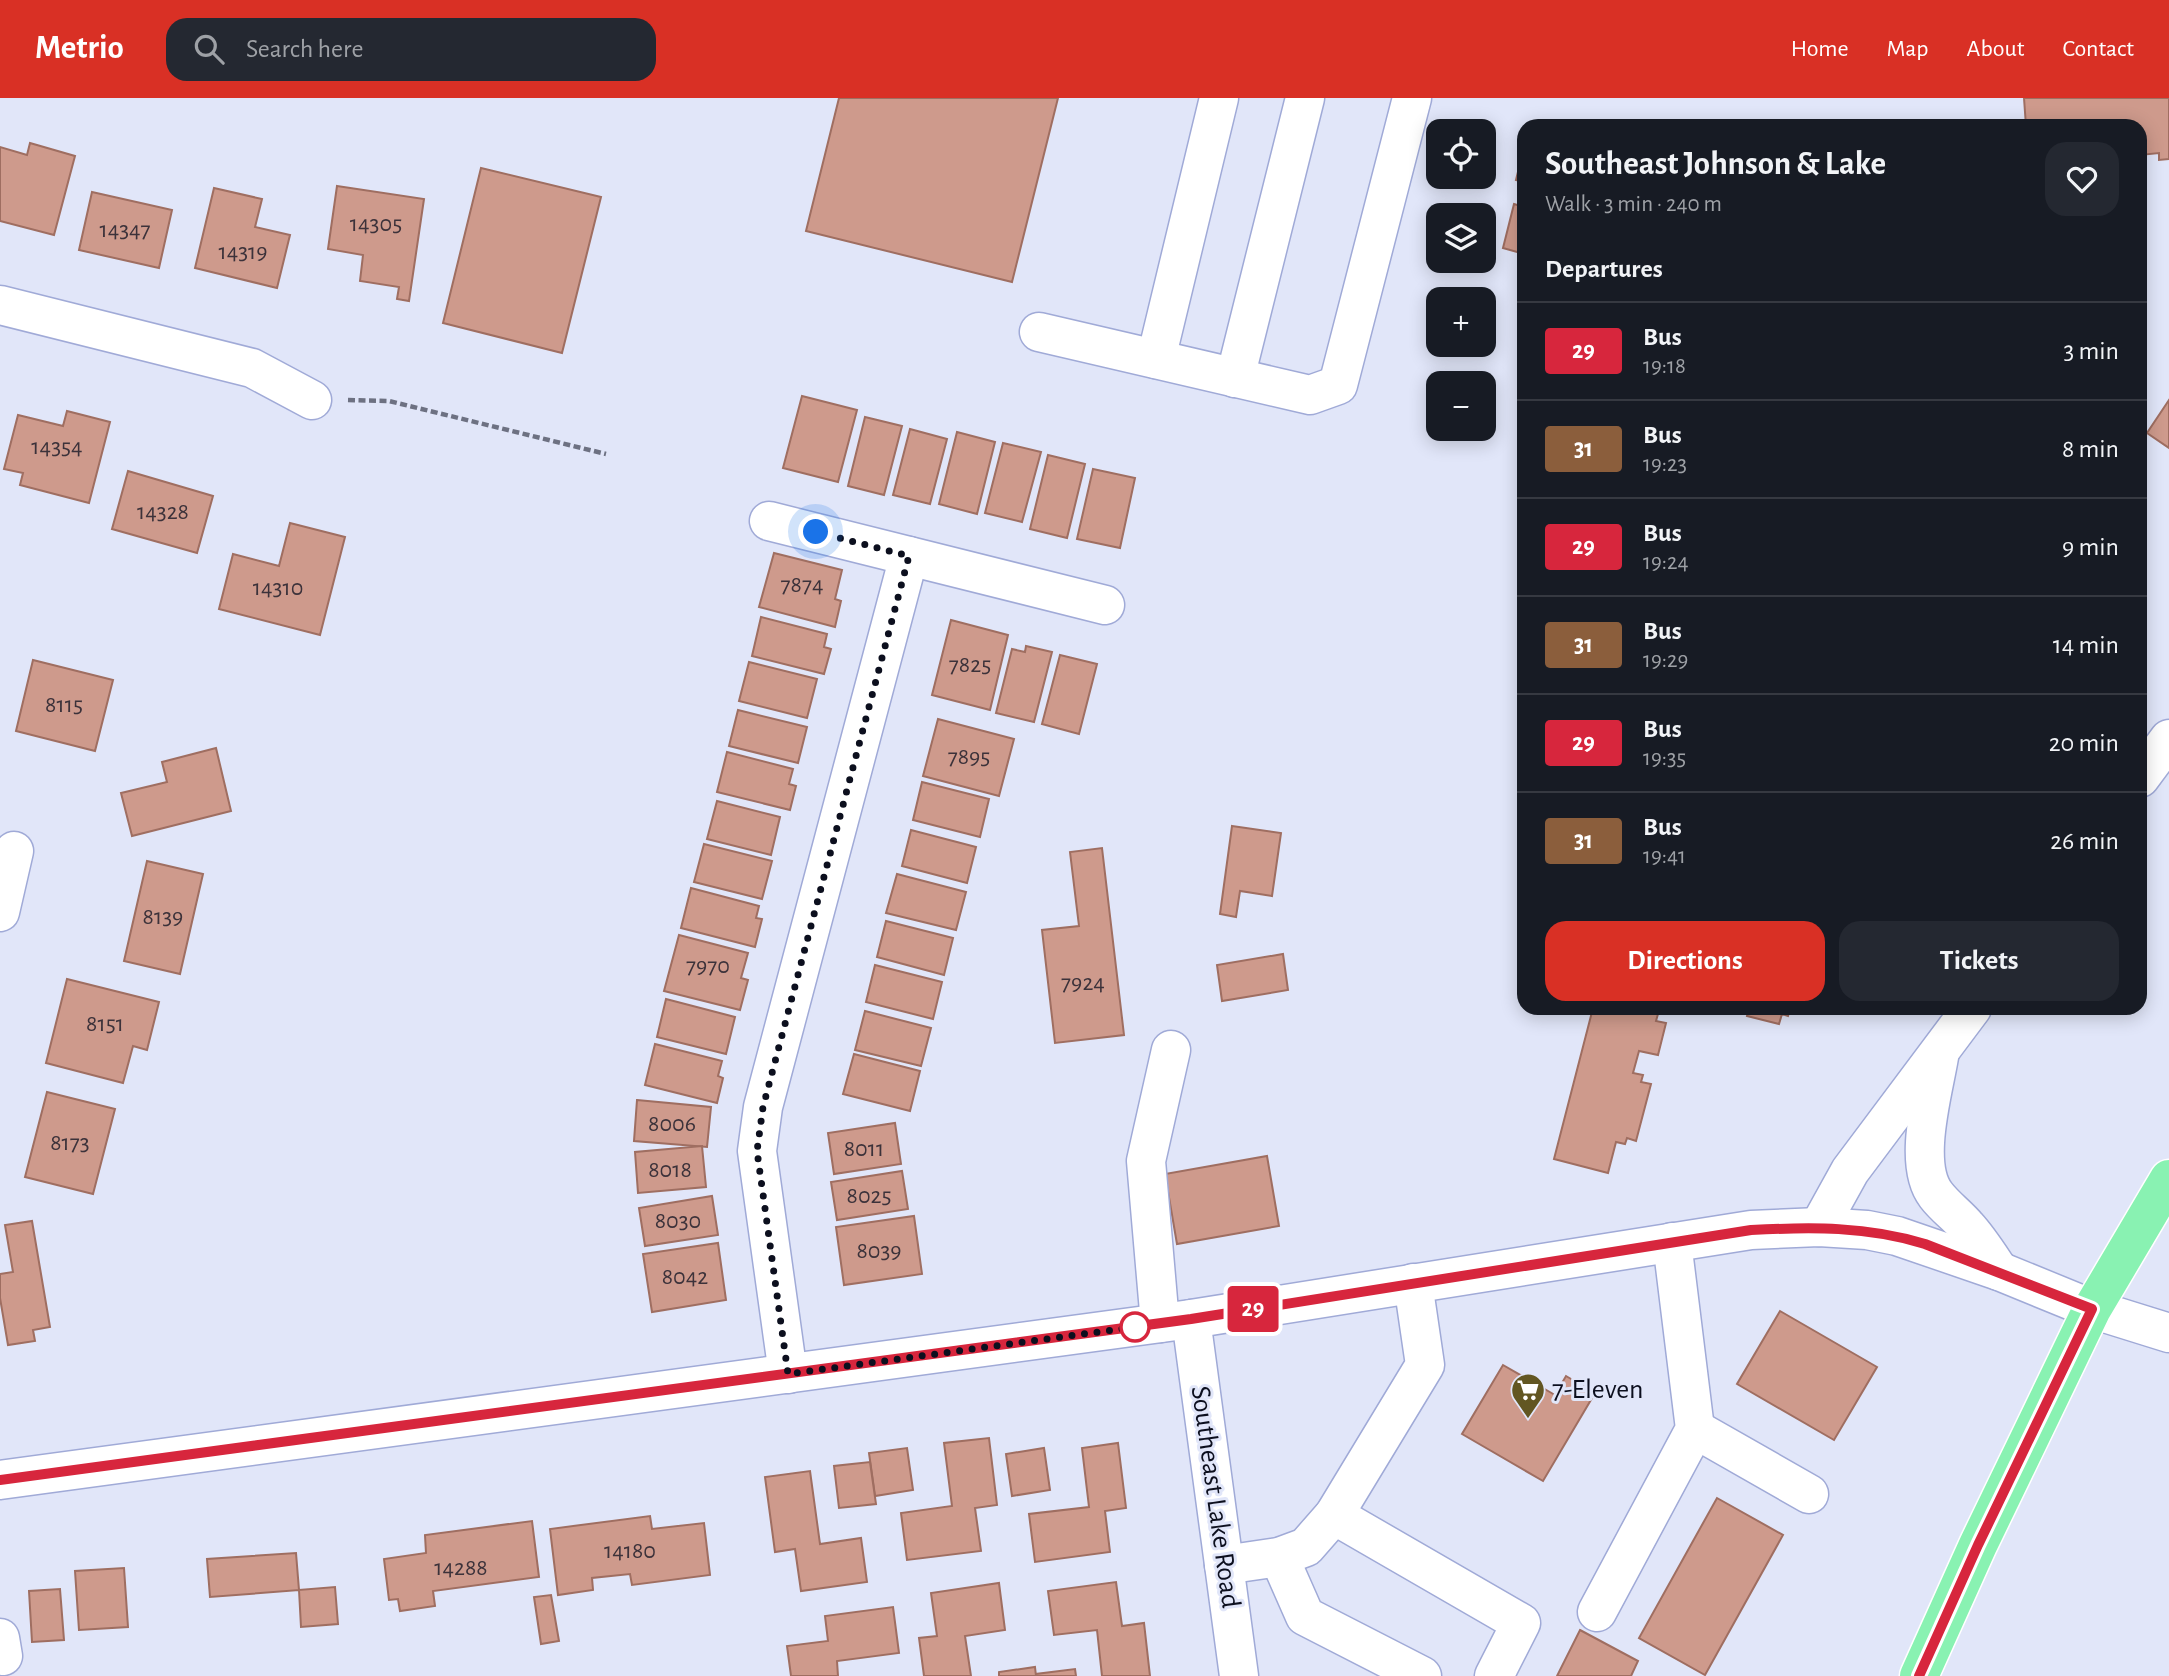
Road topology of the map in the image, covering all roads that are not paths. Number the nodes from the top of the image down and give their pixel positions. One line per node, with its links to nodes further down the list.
1 (1219, 98): 6 (street)
2 (1305, 98): 7 (street)
3 (1412, 98): 7 (street)
4 (0, 305): 8 (street)
5 (1039, 332): 6 (street)
6 (1156, 359): 7 (street)
7 (1236, 378)
8 (312, 400)
9 (769, 521): 10 (street)
10 (909, 556): 11 (street); 27 (street)
11 (1105, 605)
12 (2169, 739): 13 (street)
13 (2147, 769)
14 (14, 851): 15 (street)
15 (0, 912)
16 (1967, 1015): 18 (street)
17 (1171, 1050): 25 (street, Southeast Lake Road)
18 (1940, 1051): 20 (street); 22 (street)
19 (2169, 1179): 24 (highway)
20 (1819, 1227): 21 (street); 22 (street)
21 (1672, 1242): 23 (street); 28 (street)
22 (1999, 1271): 24 (street)
23 (1413, 1283): 25 (street); 31 (street)
24 (2092, 1309): 26 (street); 38 (highway)
25 (1176, 1321): 27 (street); 33 (street, Southeast Lake Road)
26 (2169, 1334)
27 (788, 1374): 29 (street)
28 (1695, 1429): 30 (street); 34 (street)
29 (0, 1480)
30 (1809, 1494)
31 (1334, 1515): 32 (street); 37 (street)
32 (1279, 1557): 33 (street); 36 (street)
33 (1224, 1564): 35 (street, Southeast Lake Road)
34 (1597, 1612)
35 (1239, 1676)
36 (1422, 1676)
37 (1494, 1676)
38 (1919, 1676)

